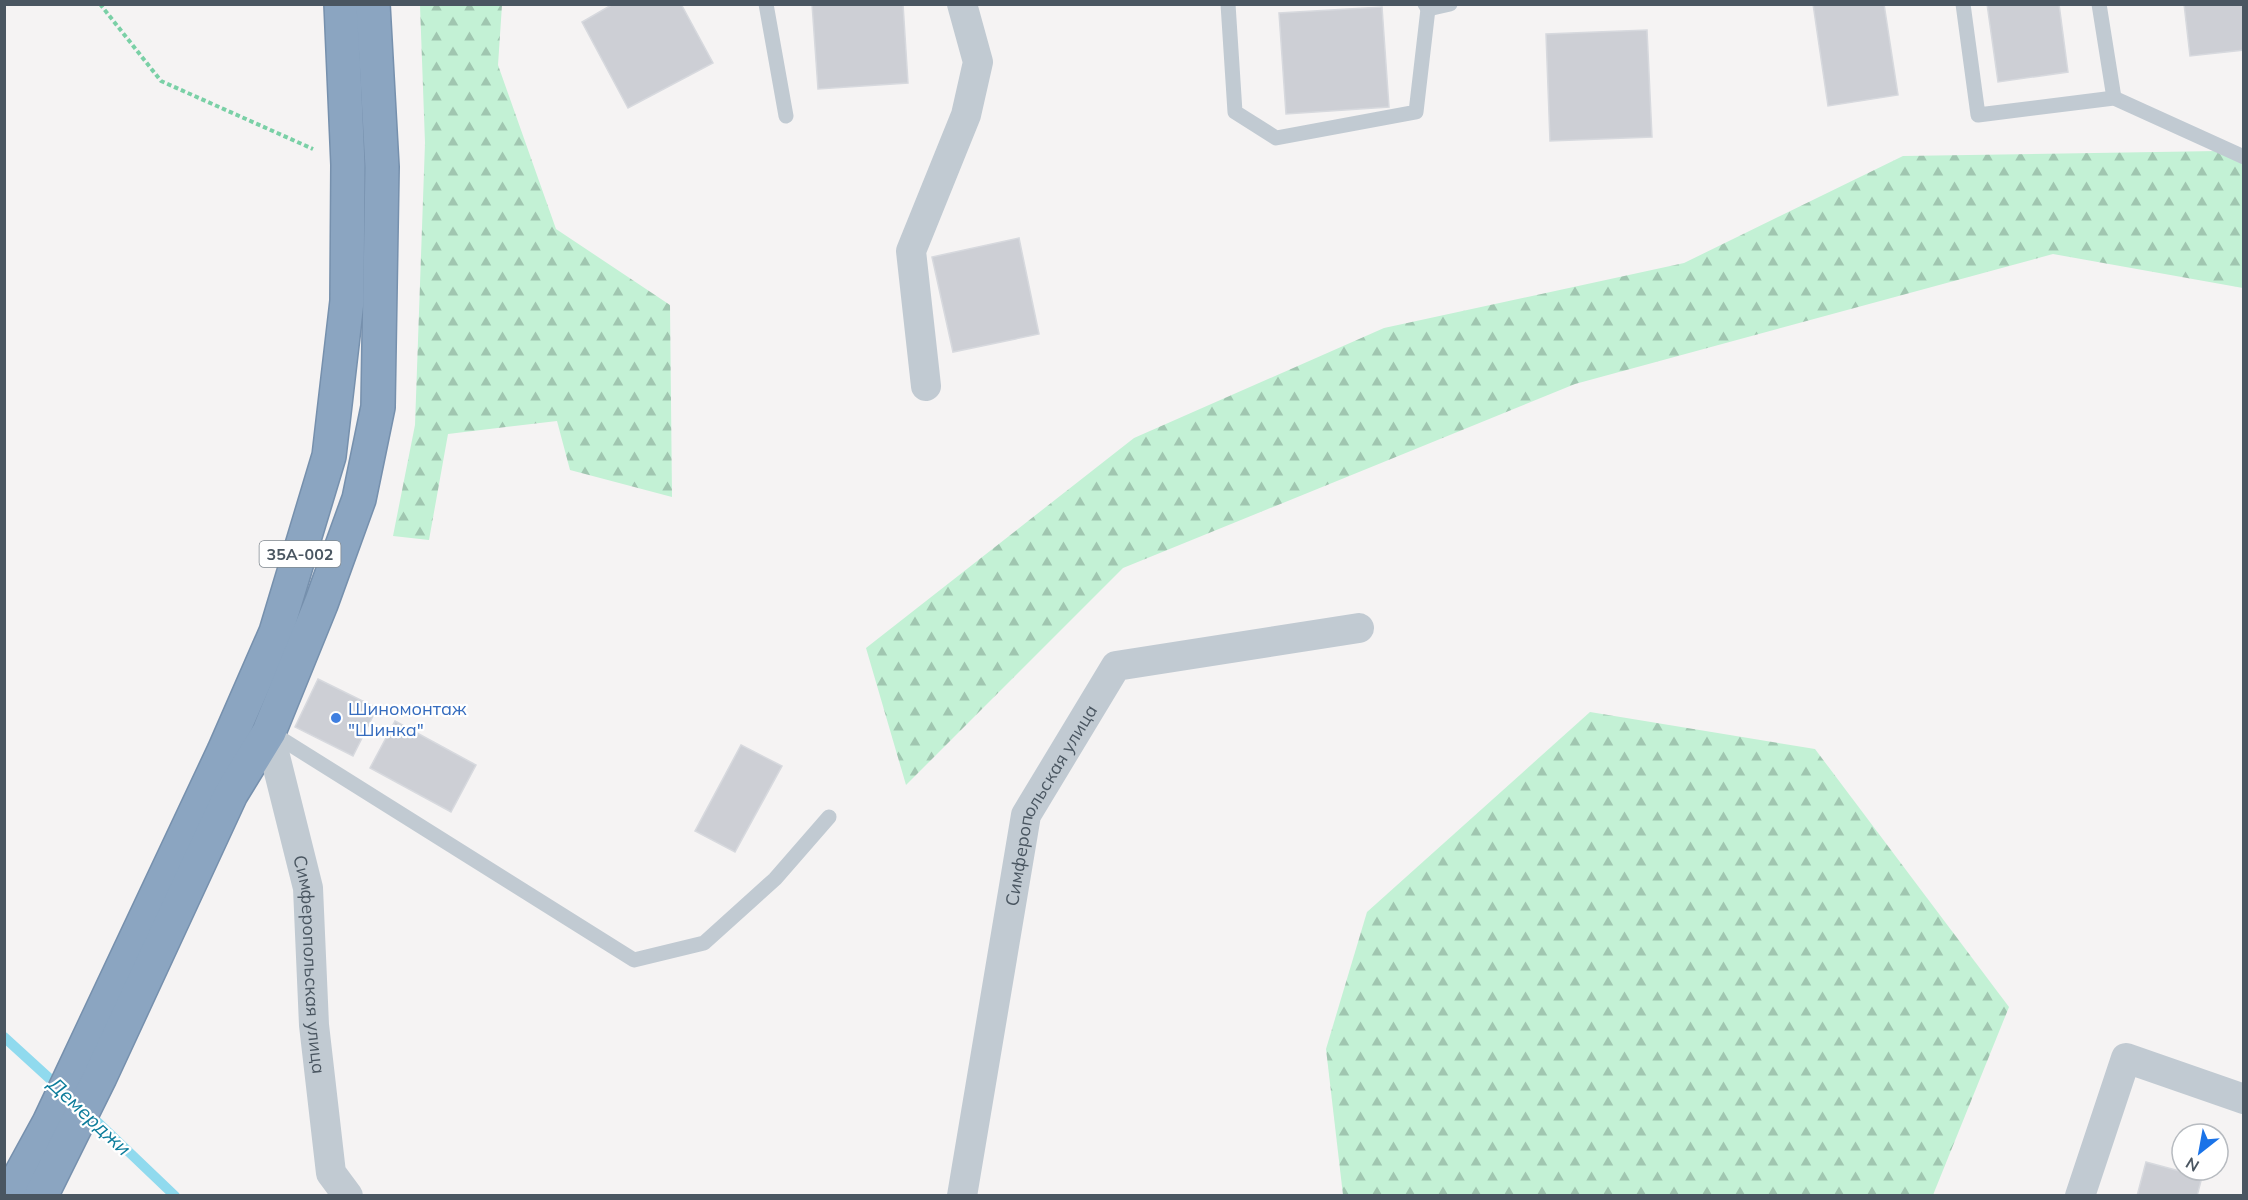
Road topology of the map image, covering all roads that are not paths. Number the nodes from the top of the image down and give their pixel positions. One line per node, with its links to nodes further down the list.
1 (340, 4): 17 (highway, 35А-002)
2 (373, 4): 15 (highway, 35А-002)
3 (766, 4): 11 (lane)
4 (962, 4): 13 (street)
5 (1228, 4): 9 (lane)
6 (1450, 4): 9 (lane)
7 (1963, 4): 10 (lane)
8 (2099, 4): 10 (lane)
9 (1426, 7)
10 (2114, 98): 12 (lane)
11 (786, 116)
12 (2244, 156)
13 (926, 386)
14 (1359, 628): 23 (street, Симферопольская улица)
15 (269, 732): 16 (lane); 17 (highway, 35А-002); 22 (street, Симферопольская улица)
16 (829, 817)
17 (88, 1070): 19 (highway, 35А-002)
18 (2244, 1099): 24 (street)
19 (60, 1129): 20 (highway, 35А-002); 21 (highway, 35А-002)
20 (9, 1196)
21 (41, 1196)
22 (348, 1196)
23 (962, 1196)
24 (2080, 1196)

